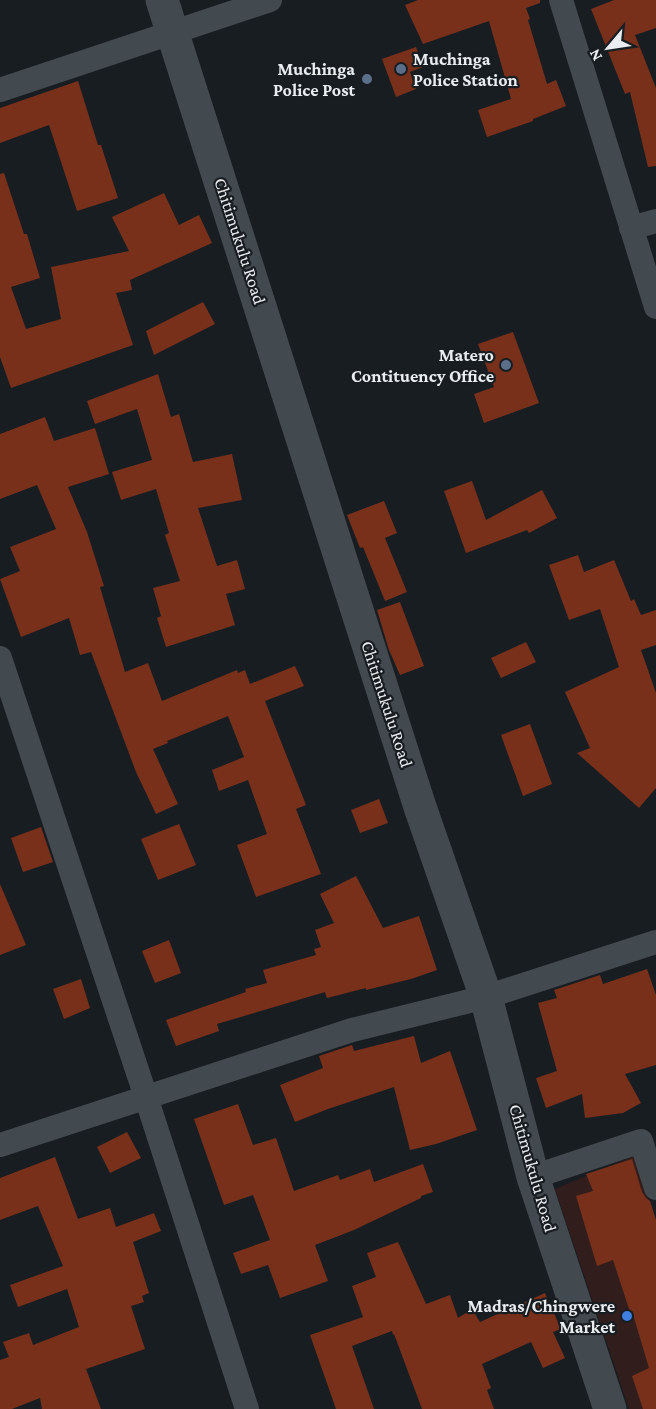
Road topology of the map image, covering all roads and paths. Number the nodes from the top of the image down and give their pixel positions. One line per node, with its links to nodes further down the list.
1 (162, 0): 4 (street, Chitimukulu Road)
2 (270, 0): 4 (street)
3 (561, 0): 7 (street)
4 (173, 32): 5 (street); 11 (street, Chitimukulu Road)
5 (0, 90)
6 (656, 221): 7 (street)
7 (631, 228): 8 (street)
8 (656, 307)
9 (0, 658): 12 (street)
10 (656, 942): 11 (street)
11 (486, 997): 12 (street); 14 (street, Chitimukulu Road)
12 (146, 1097): 13 (street); 16 (street)
13 (0, 1145)
14 (533, 1177): 15 (street); 17 (street, Chitimukulu Road)
15 (656, 1188)
16 (247, 1409)
17 (610, 1409)

